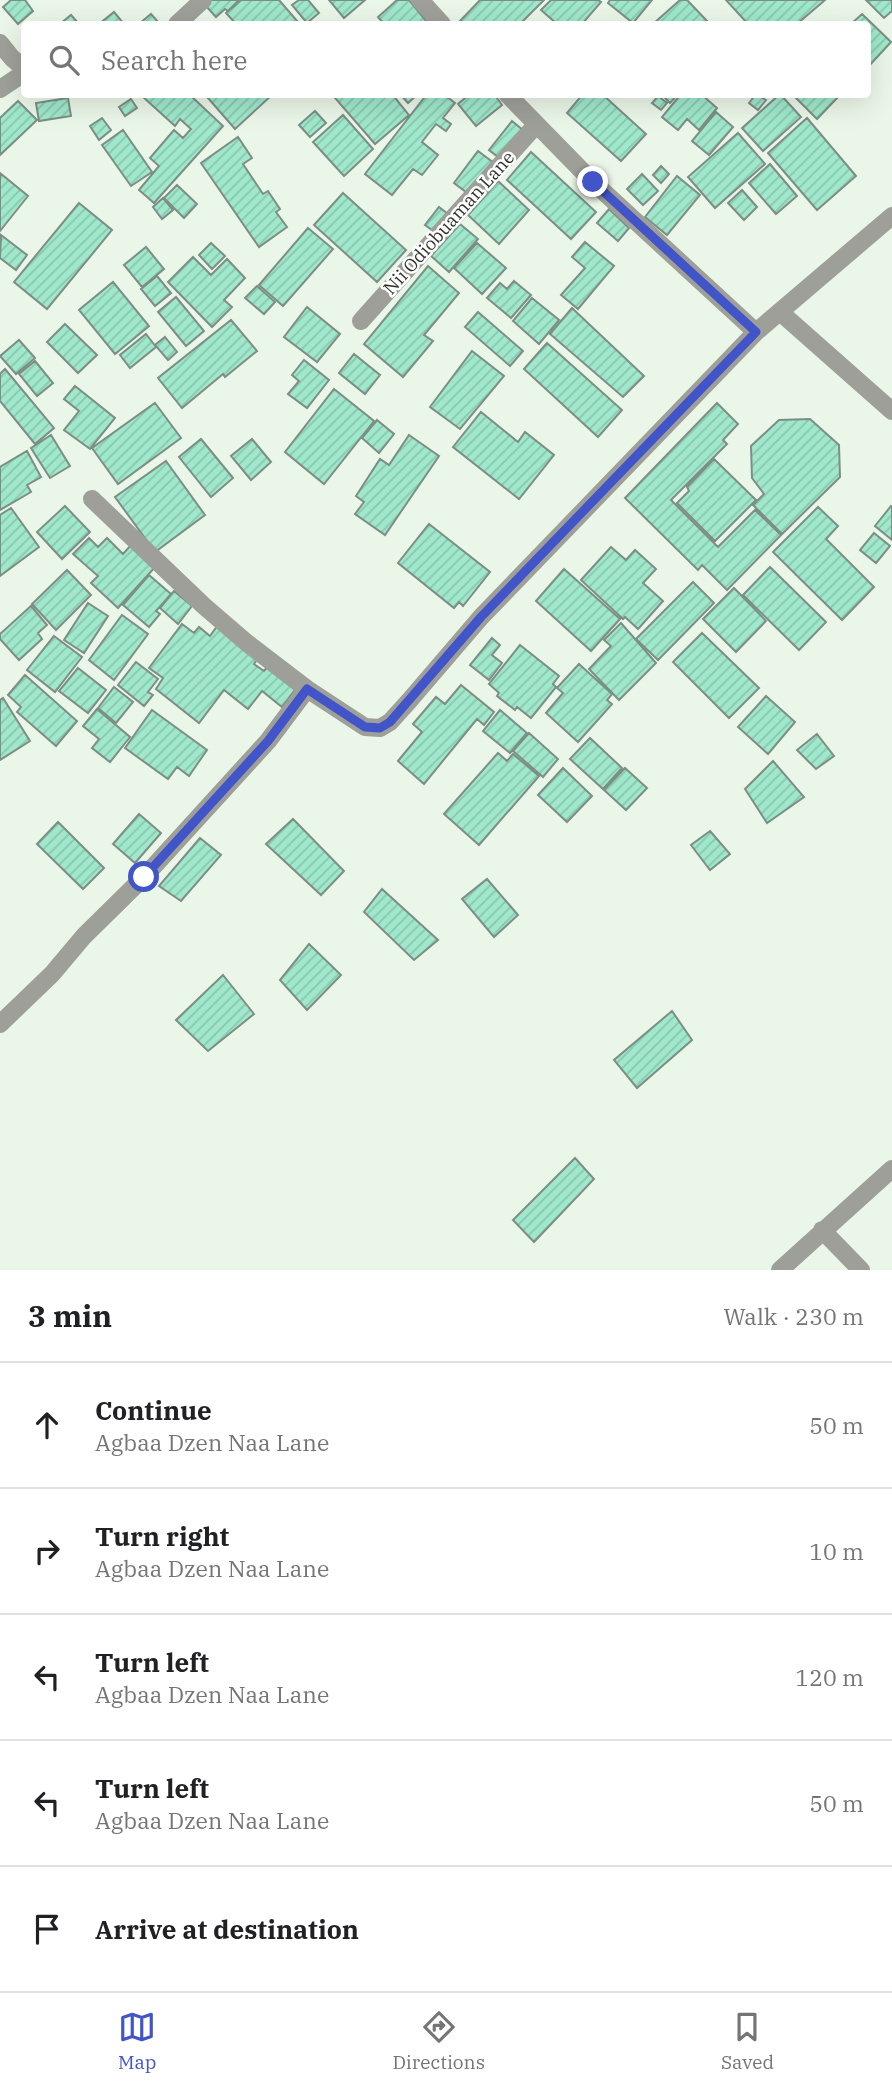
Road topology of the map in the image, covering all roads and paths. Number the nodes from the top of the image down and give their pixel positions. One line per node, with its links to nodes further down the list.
1 (202, 0): 3 (street)
2 (420, 0): 4 (street)
3 (180, 21)
4 (439, 21)
5 (0, 43): 6 (street)
6 (21, 67)
7 (21, 72): 8 (street)
8 (0, 89)
9 (511, 98): 10 (street)
10 (536, 125): 13 (street, Nii Odiobuaman Lane); 14 (street)
11 (892, 216): 12 (street)
12 (780, 312): 14 (street); 15 (street)
13 (361, 321)
14 (756, 332): 17 (street)
15 (892, 411)
16 (92, 499): 17 (street)
17 (307, 689): 18 (street)
18 (0, 1024)
19 (892, 1169): 20 (street)
20 (822, 1230): 21 (street); 22 (street)
21 (780, 1270)
22 (860, 1270)

